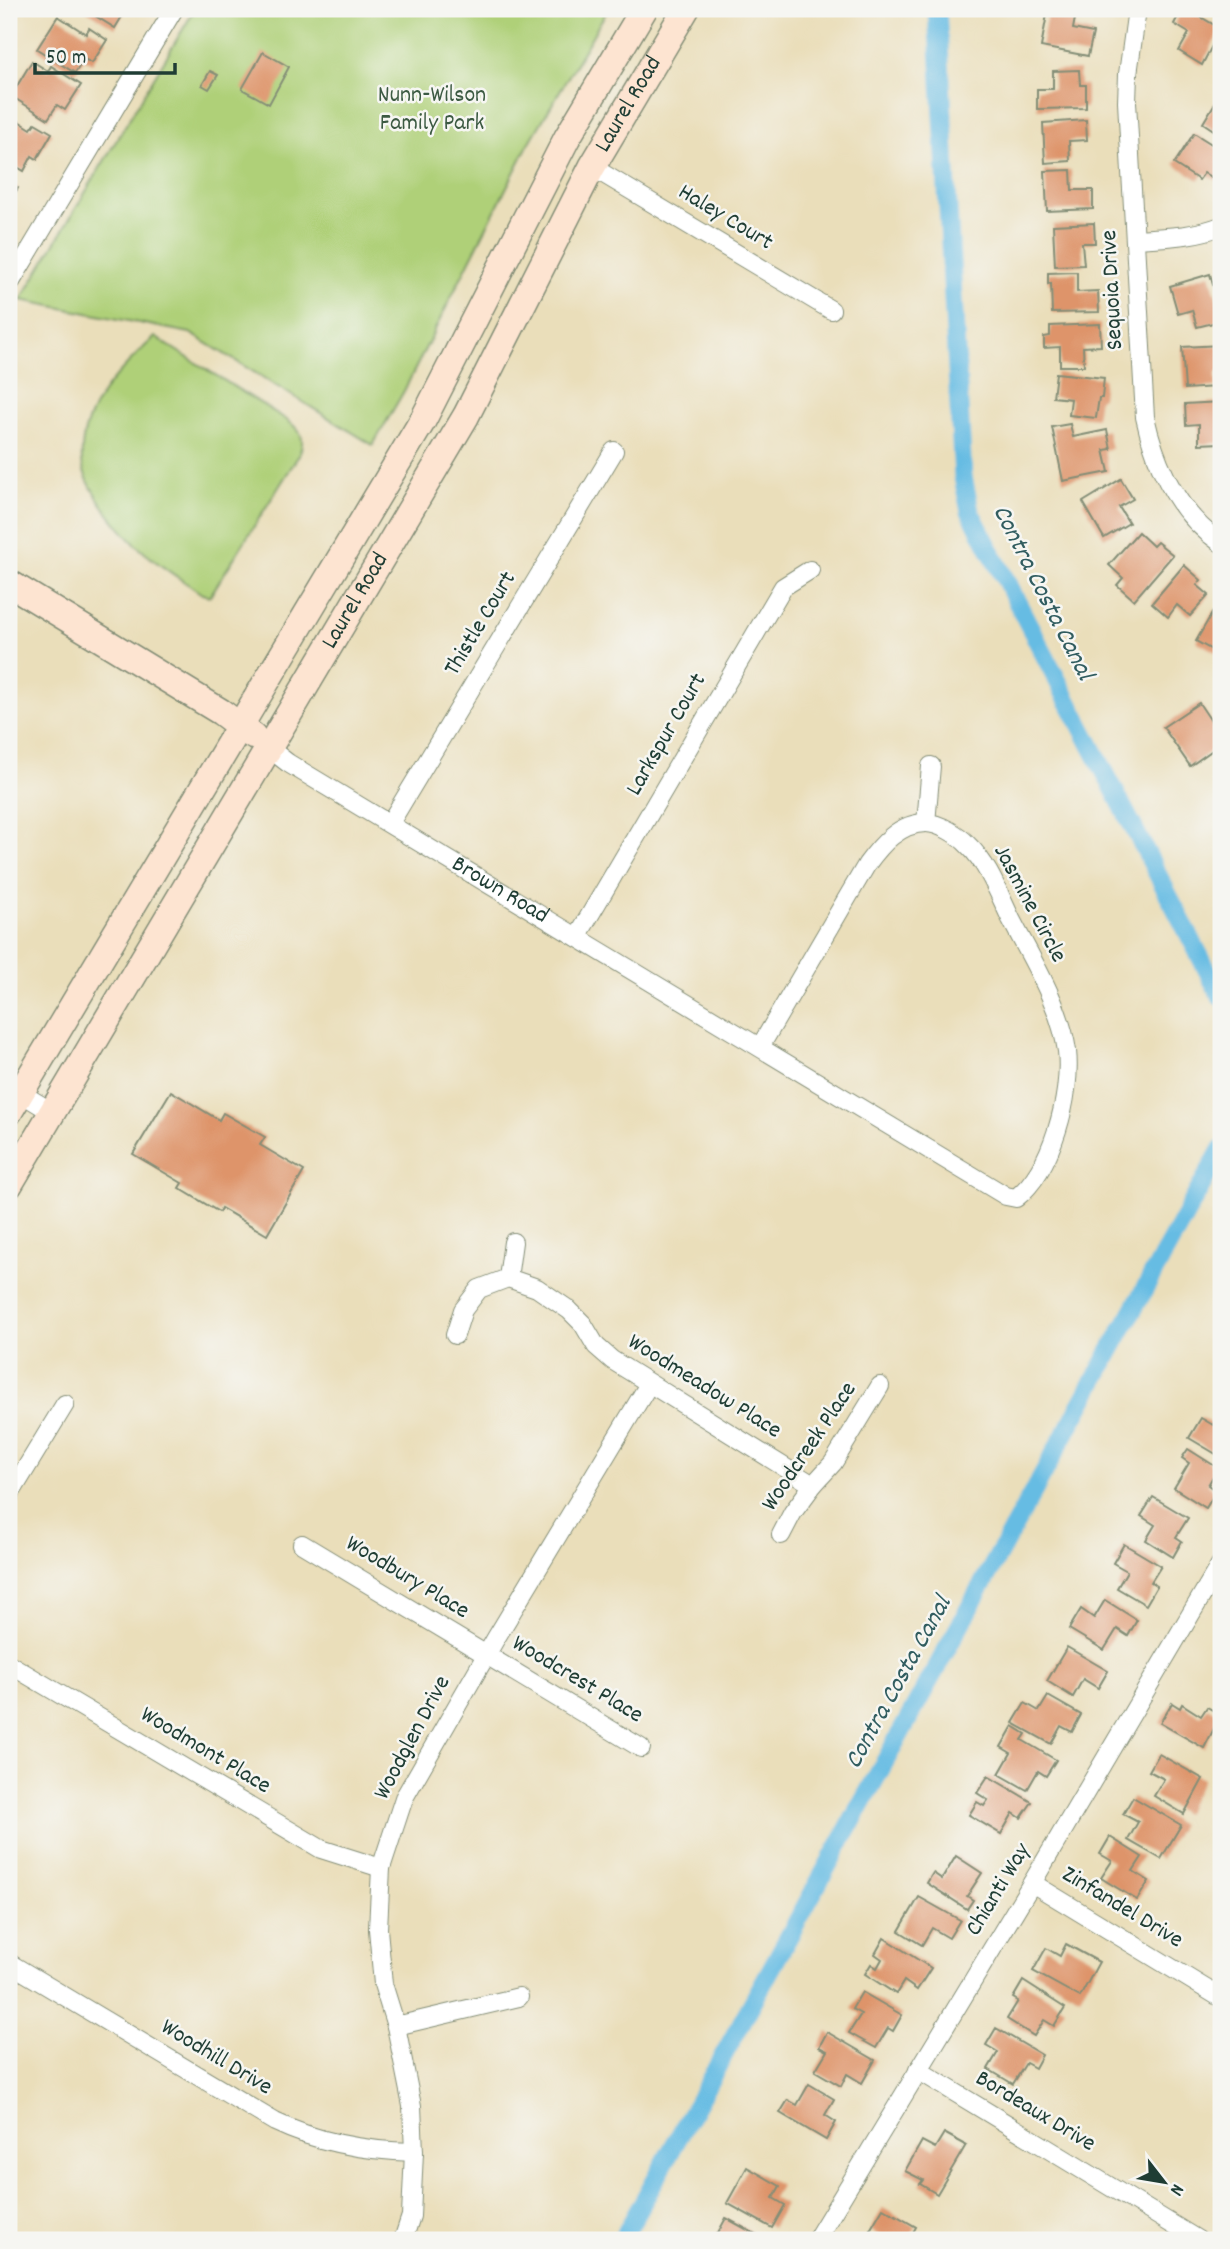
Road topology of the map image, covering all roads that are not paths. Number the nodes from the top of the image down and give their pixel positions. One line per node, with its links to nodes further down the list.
1 (174, 9): 8 (street)
2 (644, 9): 14 (main road, Laurel Road)
3 (686, 9): 5 (main road, Laurel Road)
4 (1137, 9): 7 (street, Sequoia Drive)
5 (592, 167): 9 (street, Haley Court); 15 (main road, Laurel Road)
6 (1221, 226): 7 (street)
7 (1135, 239): 11 (street, Sequoia Drive)
8 (9, 285)
9 (831, 310)
10 (614, 451): 17 (street, Thistle Court)
11 (1221, 543)
12 (810, 570): 19 (street, Larkspur Court)
13 (9, 583): 14 (main road, Brown Road)
14 (241, 726): 15 (main road, Brown Road); 21 (main road, Laurel Road)
15 (270, 749): 17 (street, Brown Road); 22 (main road, Laurel Road)
16 (931, 766): 18 (street)
17 (390, 823): 19 (street, Brown Road)
18 (926, 823): 20 (street); 24 (street, Jasmine Circle)
19 (577, 937): 20 (street, Brown Road)
20 (760, 1047): 24 (street, Brown Road)
21 (13, 1097): 22 (street)
22 (52, 1112): 23 (main road, Laurel Road)
23 (9, 1185)
24 (994, 1190)
25 (513, 1242): 26 (street)
26 (508, 1278): 27 (street); 28 (street, Woodmeadow Place)
27 (455, 1335)
28 (649, 1384): 31 (street, Woodmeadow Place); 36 (street, Woodglen Drive)
29 (880, 1386): 31 (street, Woodcreek Place)
30 (65, 1404): 32 (street)
31 (813, 1485): 33 (street, Woodcreek Place)
32 (9, 1496)
33 (781, 1535)
34 (302, 1544): 36 (street, Woodbury Place)
35 (1221, 1563): 40 (street, Chianti Way)
36 (486, 1654): 38 (street, Woodcrest Place); 39 (street, Woodglen Drive)
37 (9, 1664): 39 (street, Woodmont Place)
38 (641, 1748)
39 (381, 1868): 44 (street, Woodglen Drive)
40 (1032, 1883): 43 (street, Zinfandel Drive); 45 (street, Chianti Way)
41 (9, 1963): 46 (street, Woodhill Drive)
42 (519, 1997): 44 (street)
43 (1221, 1998)
44 (396, 2026): 46 (street, Woodglen Drive)
45 (918, 2070): 48 (street, Chianti Way); 49 (street, Bordeaux Drive)
46 (414, 2152): 47 (street, Woodglen Drive)
47 (403, 2240)
48 (816, 2240)
49 (1198, 2240)

